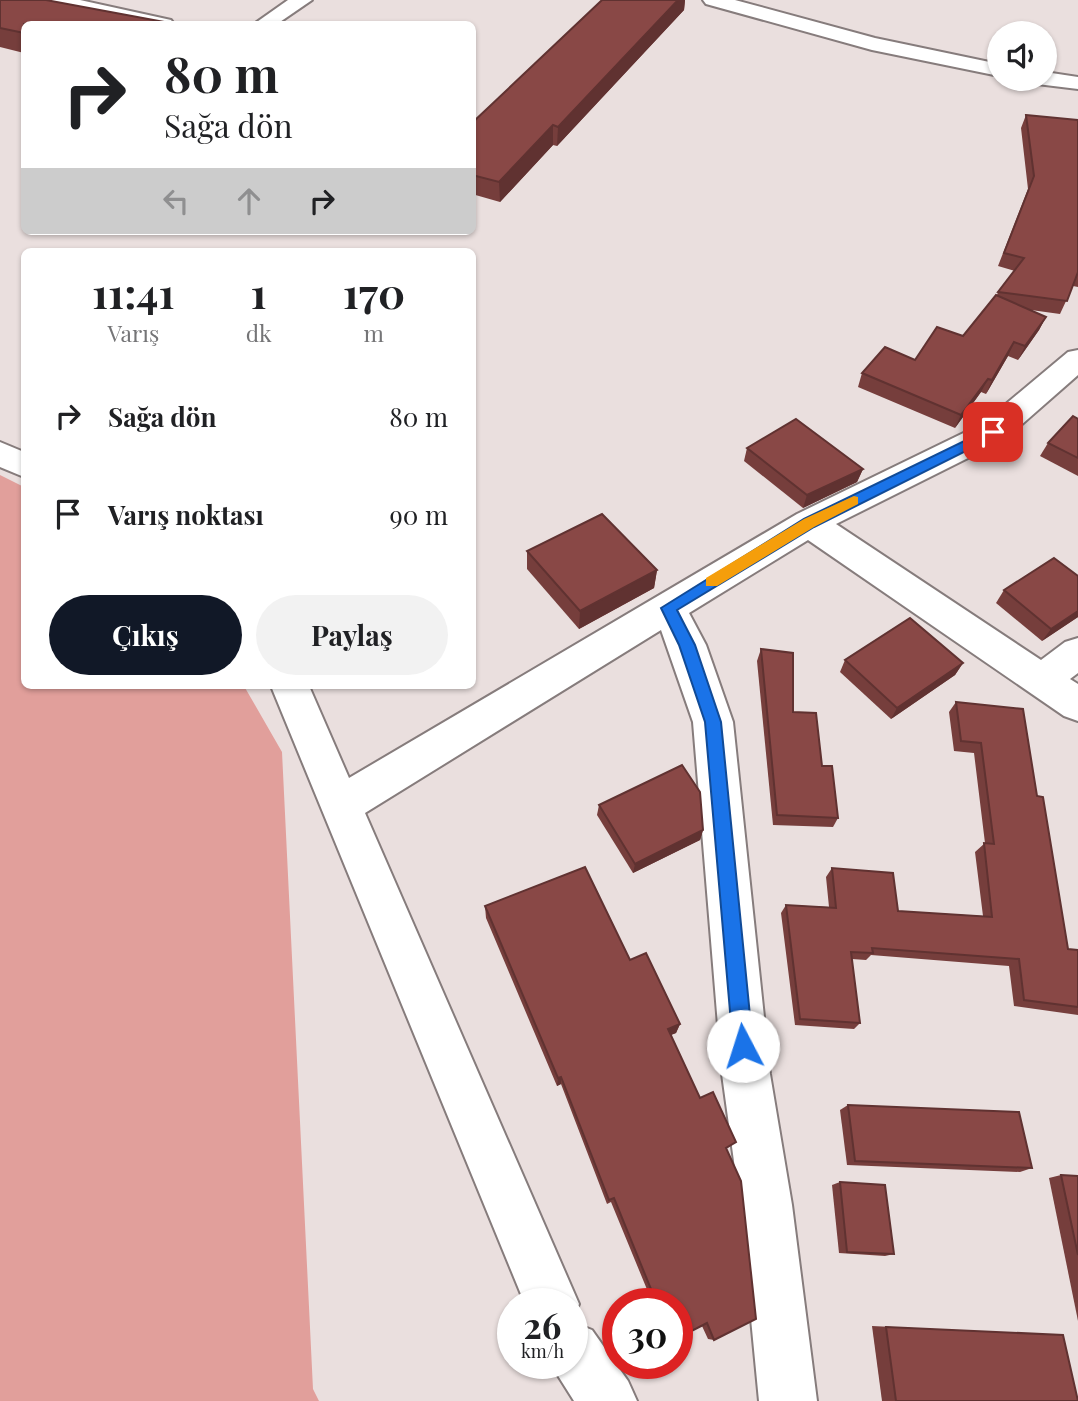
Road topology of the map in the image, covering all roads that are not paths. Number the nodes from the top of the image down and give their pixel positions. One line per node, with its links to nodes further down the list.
1 (52, 0): 4 (street)
2 (302, 0): 5 (street)
3 (713, 0): 6 (street)
4 (150, 21)
5 (269, 21)
6 (987, 67)
7 (1057, 81): 8 (street)
8 (1077, 85)
9 (1078, 359): 12 (street)
10 (0, 453): 11 (street)
11 (21, 464)
12 (809, 523): 13 (street); 15 (street)
13 (668, 608): 18 (street); 22 (street)
14 (1078, 653): 15 (street)
15 (1041, 680): 17 (street)
16 (291, 689): 18 (street)
17 (1078, 705)
18 (341, 805): 19 (street)
19 (545, 1288)
20 (588, 1373): 21 (street)
21 (608, 1401)
22 (788, 1401)

